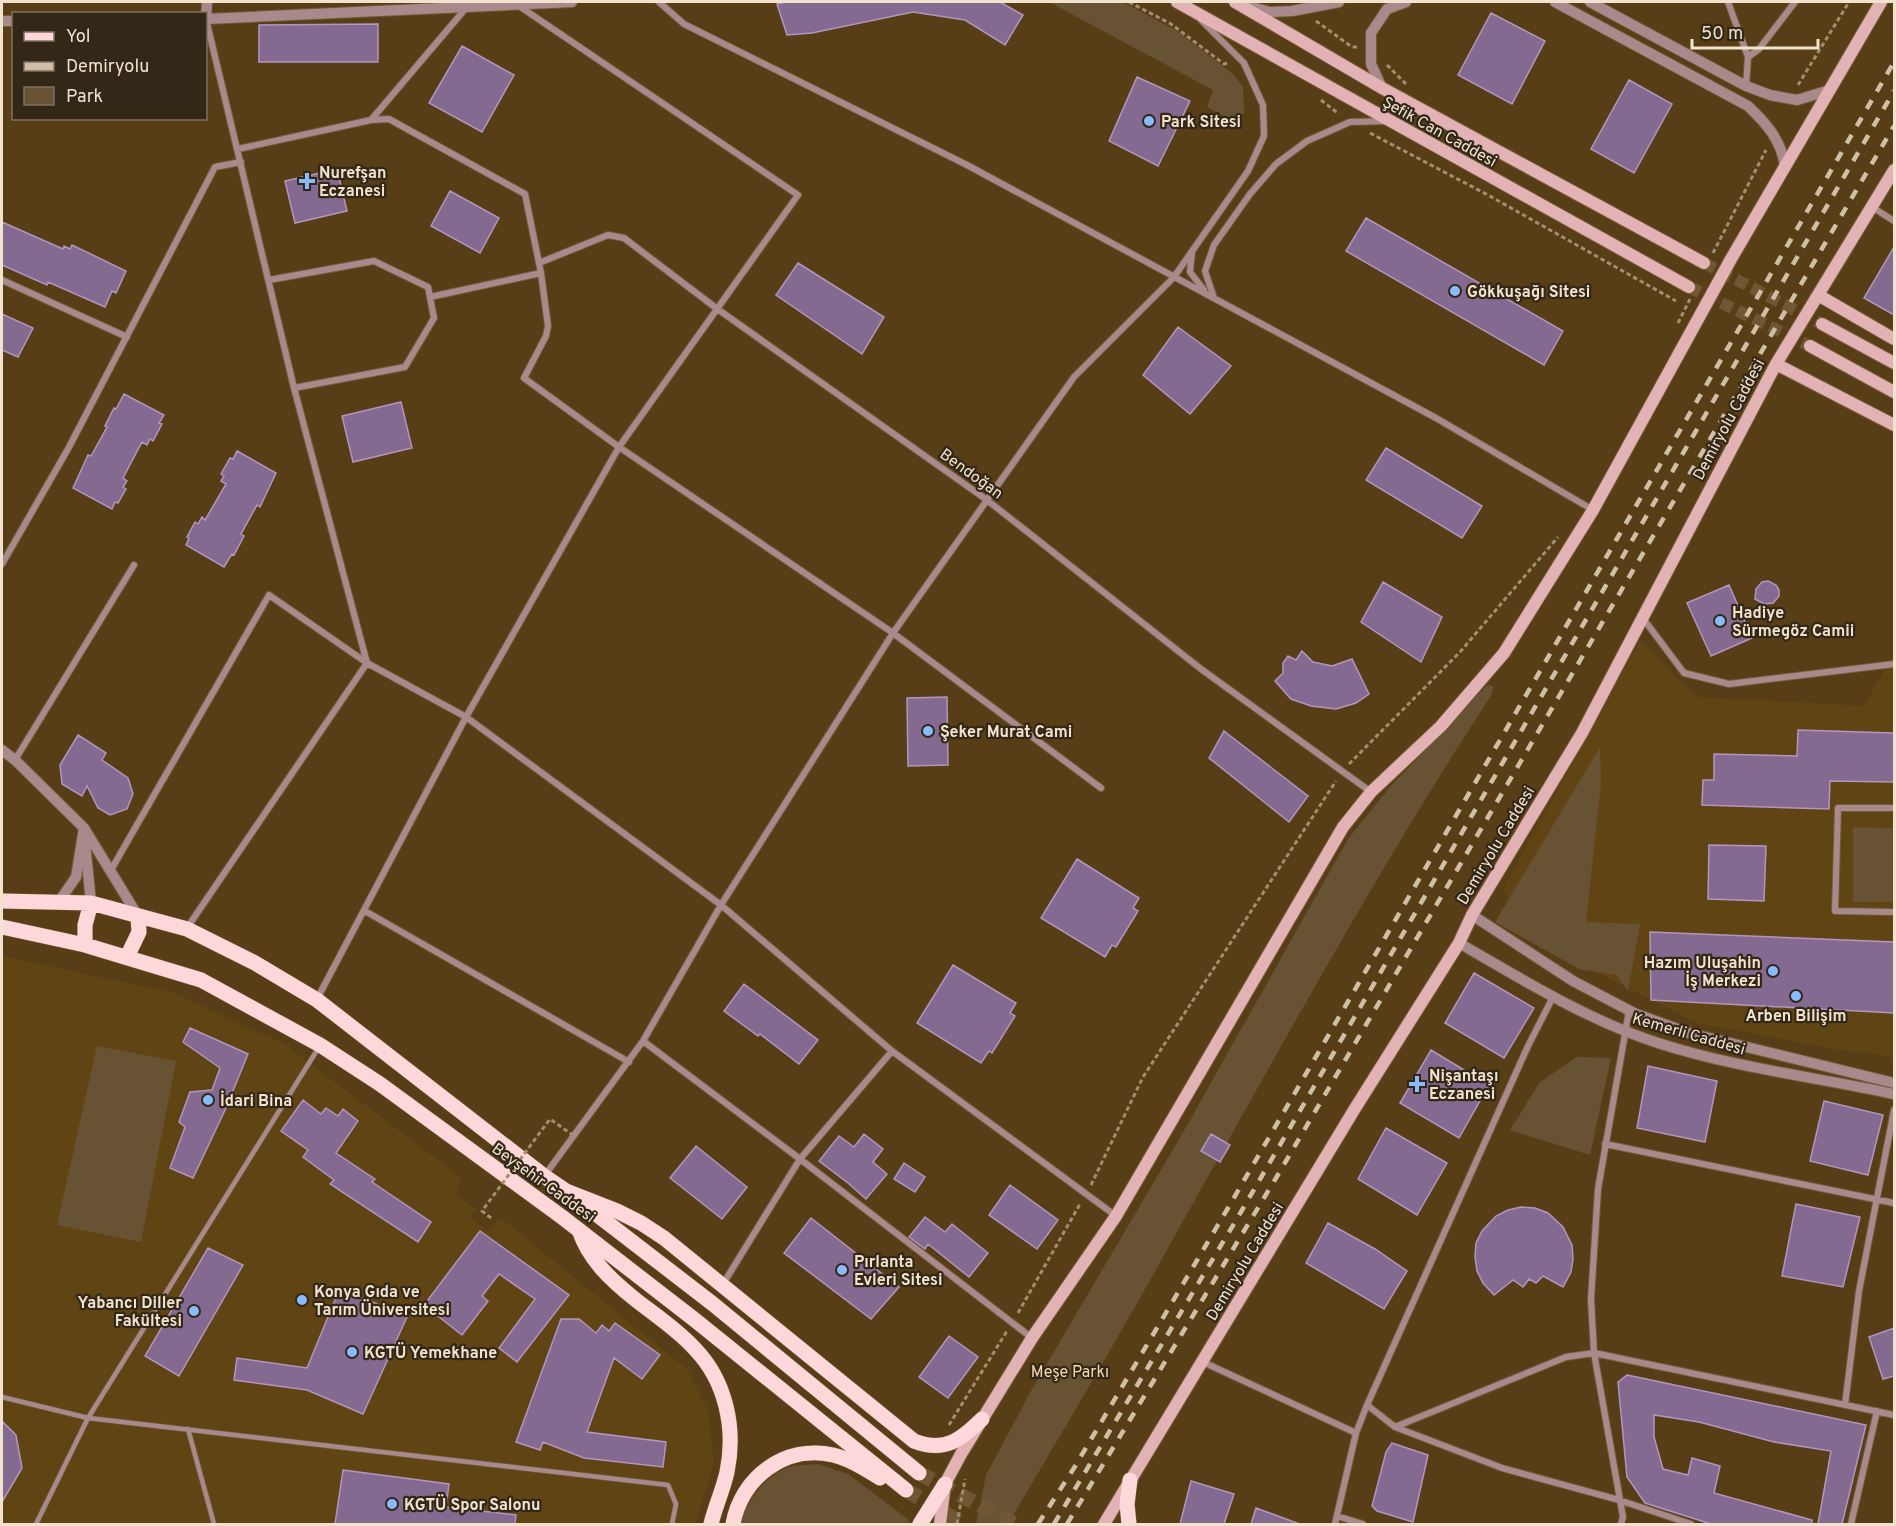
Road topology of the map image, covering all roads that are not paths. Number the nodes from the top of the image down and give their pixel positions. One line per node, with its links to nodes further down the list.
1 (572, 2): 12 (street)
2 (659, 2): 33 (street)
3 (1177, 2): 14 (main road, Şefik Can Caddesi)
4 (1236, 2): 5 (street); 19 (main road, Şefik Can Caddesi)
5 (1339, 2)
6 (1406, 2): 19 (street)
7 (1555, 2): 25 (street)
8 (1590, 2): 18 (street)
9 (1728, 2): 17 (street)
10 (1795, 2): 17 (street)
11 (1881, 2): 20 (main road)
12 (516, 4): 13 (street); 40 (street)
13 (466, 7): 15 (street); 21 (street)
14 (1190, 8): 22 (main road, Şefik Can Caddesi); 29 (street)
15 (207, 19)
16 (207, 23): 23 (street)
17 (1749, 57): 18 (street)
18 (1746, 86): 20 (street)
19 (1382, 88): 30 (main road, Şefik Can Caddesi)
20 (1830, 90): 25 (main road)
21 (371, 120): 23 (street); 31 (street)
22 (1390, 121): 36 (main road, Şefik Can Caddesi); 39 (street)
23 (238, 150): 24 (street)
24 (241, 162): 35 (street); 42 (street)
25 (1785, 166): 52 (main road)
26 (1894, 170): 27 (main road, Demiryolu Caddesi)
27 (1872, 207): 28 (street); 37 (main road, Demiryolu Caddesi)
28 (1894, 221)
29 (1192, 250): 33 (street); 39 (street)
30 (1707, 262)
31 (539, 263): 32 (street); 40 (street, Bendoğan)
32 (541, 273): 38 (street); 50 (street)
33 (1174, 277): 39 (street); 51 (street)
34 (2, 280): 42 (street)
35 (269, 280): 38 (street); 47 (street)
36 (1691, 290)
37 (1818, 295): 43 (main road); 46 (main road, Demiryolu Caddesi)
38 (430, 297): 47 (street)
39 (1214, 298): 52 (street)
40 (716, 308): 50 (street); 51 (street, Bendoğan)
41 (1822, 324): 45 (main road)
42 (127, 337): 53 (street)
43 (1894, 339)
44 (1810, 346): 48 (main road)
45 (1894, 363)
46 (1776, 364): 49 (main road); 55 (main road, Demiryolu Caddesi)
47 (294, 388): 57 (street)
48 (1894, 392)
49 (1894, 425)
50 (619, 447): 56 (street); 59 (street)
51 (987, 500): 56 (street); 63 (street, Bendoğan)
52 (1593, 510): 63 (main road)
53 (2, 564)
54 (134, 565): 61 (street)
55 (1641, 617): 58 (street); 73 (main road, Demiryolu Caddesi)
56 (893, 633): 62 (street); 70 (street)
57 (368, 663): 59 (street); 66 (street); 76 (street)
58 (1894, 664)
59 (466, 717): 70 (street); 71 (street)
60 (2, 750): 61 (street)
61 (15, 760): 65 (street)
62 (1101, 788)
63 (1371, 792): 97 (main road)
64 (1894, 807): 72 (street)
65 (84, 828): 66 (street); 68 (street); 69 (street)
66 (111, 870): 74 (street)
67 (2, 900): 68 (main road)
68 (58, 903): 69 (main road)
69 (91, 903): 74 (main road); 78 (main road)
70 (721, 905): 84 (street); 86 (street)
71 (365, 911): 81 (street); 87 (street)
72 (1894, 912)
73 (1472, 915): 77 (main road, Demiryolu Caddesi); 82 (street, Kemerli Caddesi)
74 (138, 916): 76 (main road); 79 (main road)
75 (2, 927): 78 (main road)
76 (187, 929): 81 (main road)
77 (1459, 943): 80 (street, Kemerli Caddesi); 102 (main road, Demiryolu Caddesi)
78 (85, 945): 79 (main road, Beyşehir Caddesi)
79 (127, 957): 85 (main road, Beyşehir Caddesi)
80 (1553, 997): 83 (street, Kemerli Caddesi); 104 (street)
81 (317, 1000): 93 (main road)
82 (1629, 1011): 83 (street); 88 (street, Kemerli Caddesi)
83 (1625, 1031): 89 (street, Kemerli Caddesi); 91 (street)
84 (643, 1041): 87 (street); 92 (street)
85 (320, 1045): 98 (main road, Beyşehir Caddesi); 108 (lane)
86 (892, 1051): 92 (street); 97 (street)
87 (629, 1062): 93 (street)
88 (1894, 1083)
89 (1894, 1094)
90 (1894, 1110): 95 (street)
91 (1605, 1144): 95 (street); 101 (street)
92 (800, 1159): 99 (street); 100 (street)
93 (544, 1176): 94 (main road)
94 (566, 1191): 99 (main road); 113 (main road, Beyşehir Caddesi)
95 (1877, 1199): 96 (street); 105 (street)
96 (1894, 1203)
97 (1116, 1216): 100 (main road)
98 (579, 1230): 121 (main road); 122 (main road, Beyşehir Caddesi)
99 (723, 1284): 109 (main road)
100 (1032, 1338): 109 (main road)
101 (1594, 1353): 105 (street); 110 (street); 116 (street)
102 (1203, 1362): 112 (street); 114 (main road, Demiryolu Caddesi)
103 (2, 1397): 108 (lane)
104 (1367, 1405): 110 (street); 112 (street)
105 (1845, 1405): 106 (street)
106 (1877, 1411): 107 (street); 131 (street)
107 (1894, 1415)
108 (88, 1418): 111 (lane); 118 (lane)
109 (982, 1419): 115 (main road)
110 (1395, 1427): 116 (street)
111 (188, 1430): 119 (lane); 120 (lane)
112 (1356, 1433): 117 (street)
113 (919, 1473)
114 (1130, 1480): 125 (main road, Demiryolu Caddesi); 126 (main road)
115 (945, 1484): 123 (main road); 124 (main road)
116 (1619, 1500): 129 (street); 130 (street)
117 (1337, 1516): 127 (street); 128 (street)
118 (36, 1524)
119 (214, 1524)
120 (672, 1524)
121 (711, 1524)
122 (733, 1524)
123 (920, 1524)
124 (940, 1524)
125 (1104, 1524)
126 (1130, 1524)
127 (1335, 1524)
128 (1363, 1524)
129 (1621, 1524)
130 (1691, 1524)
131 (1851, 1524)

